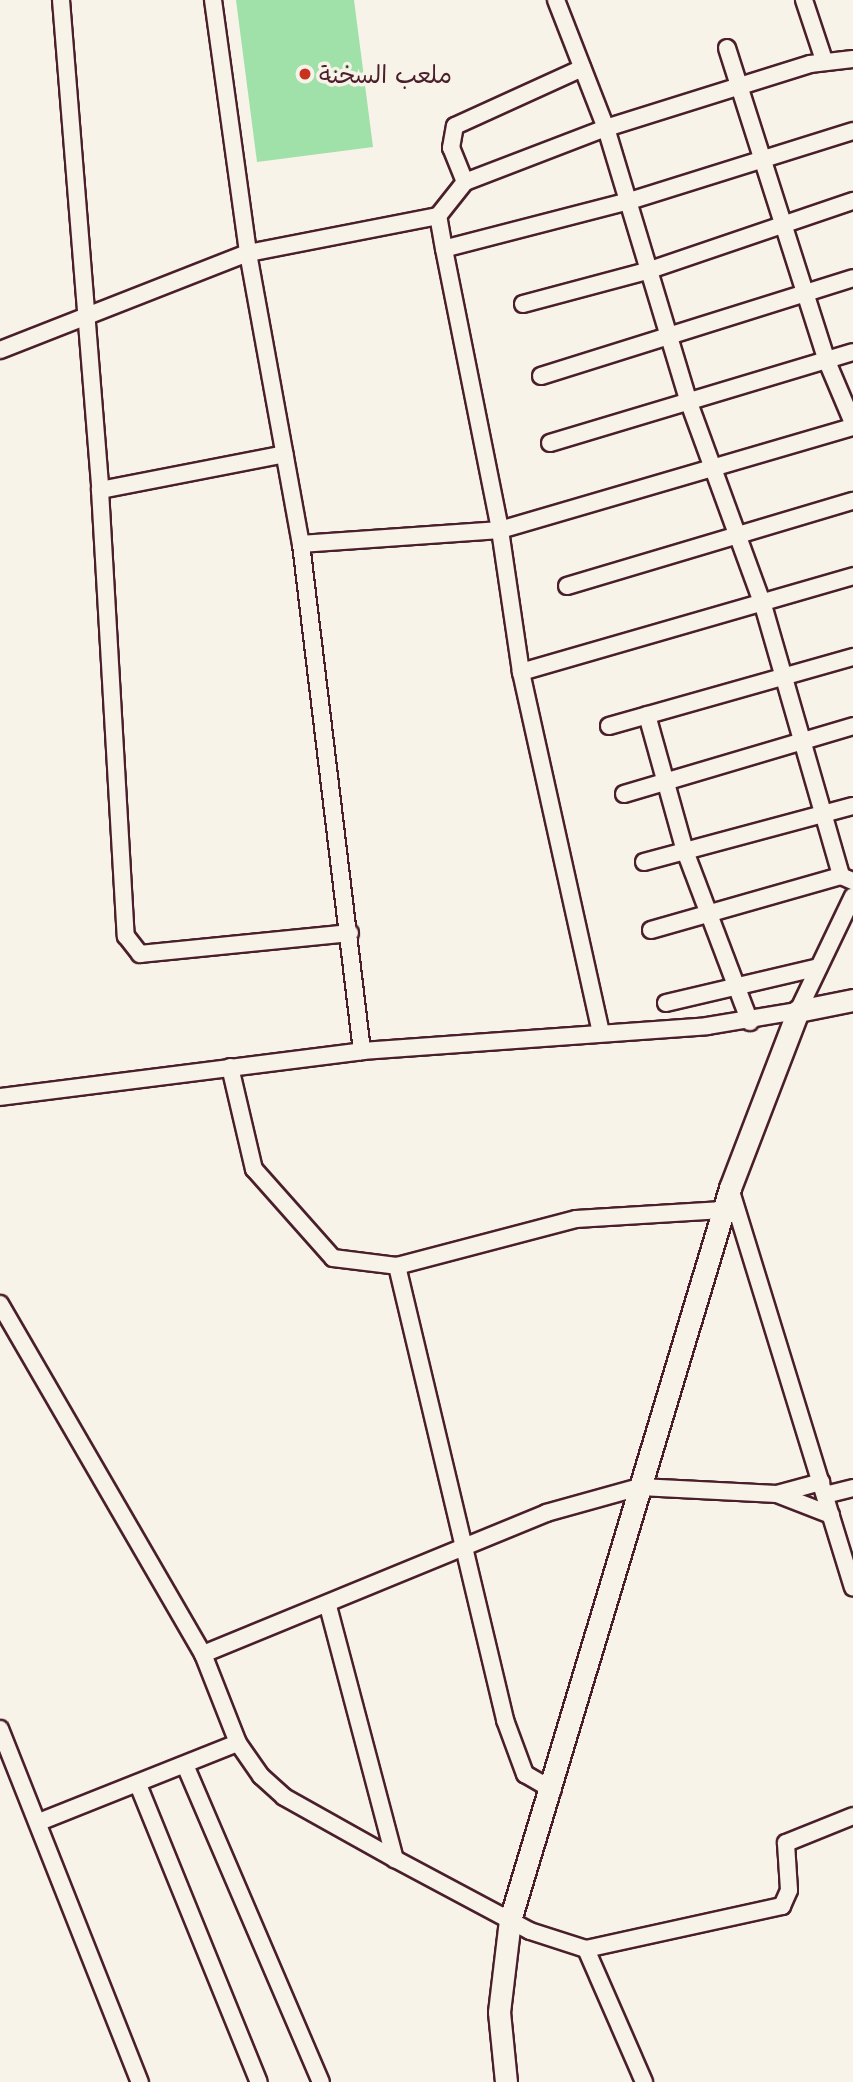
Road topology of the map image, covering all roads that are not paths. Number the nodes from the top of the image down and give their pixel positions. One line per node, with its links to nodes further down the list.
1 (61, 0): 24 (street)
2 (213, 0): 19 (street)
3 (556, 0): 8 (street)
4 (804, 0): 7 (street)
5 (727, 48): 9 (street)
6 (853, 59): 7 (street)
7 (824, 61): 9 (street)
8 (582, 68): 10 (street); 13 (street)
9 (743, 88): 10 (street); 12 (street)
10 (606, 128): 13 (street); 14 (street)
11 (853, 131): 12 (street)
12 (764, 156): 14 (street); 17 (street)
13 (465, 183): 16 (street)
14 (629, 201): 18 (street); 20 (street)
15 (853, 201): 17 (street)
16 (438, 216): 18 (street); 19 (street)
17 (785, 223): 20 (street); 22 (street)
18 (444, 249): 37 (street)
19 (248, 253): 24 (street); 33 (street)
20 (647, 271): 23 (street); 25 (street)
21 (853, 278): 22 (street)
22 (806, 292): 25 (street); 28 (street)
23 (523, 304)
24 (85, 312): 26 (street); 35 (street)
25 (671, 337): 29 (street); 30 (street)
26 (0, 350)
27 (853, 352): 28 (street)
28 (826, 359): 30 (street); 31 (street)
29 (541, 376)
30 (688, 400): 32 (street); 34 (street)
31 (853, 425): 34 (street)
32 (550, 443)
33 (285, 454): 35 (street); 39 (street)
34 (715, 466): 37 (street); 38 (street)
35 (100, 490): 60 (street)
36 (853, 501): 38 (street)
37 (500, 530): 39 (street); 44 (street)
38 (741, 539): 41 (street); 42 (street)
39 (301, 544): 60 (street)
40 (853, 576): 42 (street)
41 (567, 586)
42 (763, 606): 44 (street); 45 (street)
43 (853, 657): 45 (street)
44 (521, 672): 67 (street)
45 (783, 676): 46 (street); 49 (street)
46 (647, 715): 47 (street); 50 (street)
47 (609, 726)
48 (853, 726): 49 (street)
49 (801, 738): 50 (street); 53 (street)
50 (665, 782): 51 (street); 54 (street)
51 (624, 794)
52 (853, 806): 53 (street)
53 (826, 816): 54 (street); 56 (street)
54 (685, 851): 55 (street); 58 (street)
55 (643, 862)
56 (847, 879): 58 (street)
57 (853, 896): 61 (street)
58 (712, 915): 59 (street); 62 (street)
59 (651, 930)
60 (350, 933): 68 (street)
61 (819, 967): 62 (street); 65 (street)
62 (737, 987): 64 (street); 66 (street)
63 (853, 1000): 65 (street)
64 (666, 1003)
65 (798, 1011): 66 (street); 71 (street)
66 (750, 1022): 67 (street)
67 (601, 1032): 68 (street)
68 (362, 1051): 69 (street)
69 (230, 1067): 70 (street); 73 (street)
70 (0, 1097)
71 (730, 1188): 72 (street); 77 (street)
72 (723, 1210): 73 (street); 75 (street)
73 (397, 1266): 80 (street)
74 (0, 1304): 83 (street)
75 (639, 1487): 78 (street); 80 (street); 88 (street)
76 (853, 1488): 77 (street)
77 (823, 1489): 78 (street); 79 (street)
78 (777, 1494): 79 (street)
79 (831, 1515): 81 (street)
80 (464, 1550): 82 (street); 88 (street)
81 (853, 1587)
82 (328, 1606): 83 (street); 91 (street)
83 (203, 1654): 85 (street)
84 (0, 1728): 90 (street)
85 (238, 1743): 86 (street); 91 (street)
86 (185, 1765): 87 (street); 96 (street)
87 (139, 1787): 90 (street); 95 (street)
88 (553, 1790): 92 (street)
89 (853, 1816): 93 (street)
90 (39, 1822): 94 (street)
91 (394, 1859): 92 (street)
92 (510, 1920): 93 (street); 97 (street)
93 (586, 1949): 98 (street)
94 (140, 2082)
95 (259, 2082)
96 (321, 2082)
97 (506, 2082)
98 (644, 2082)

